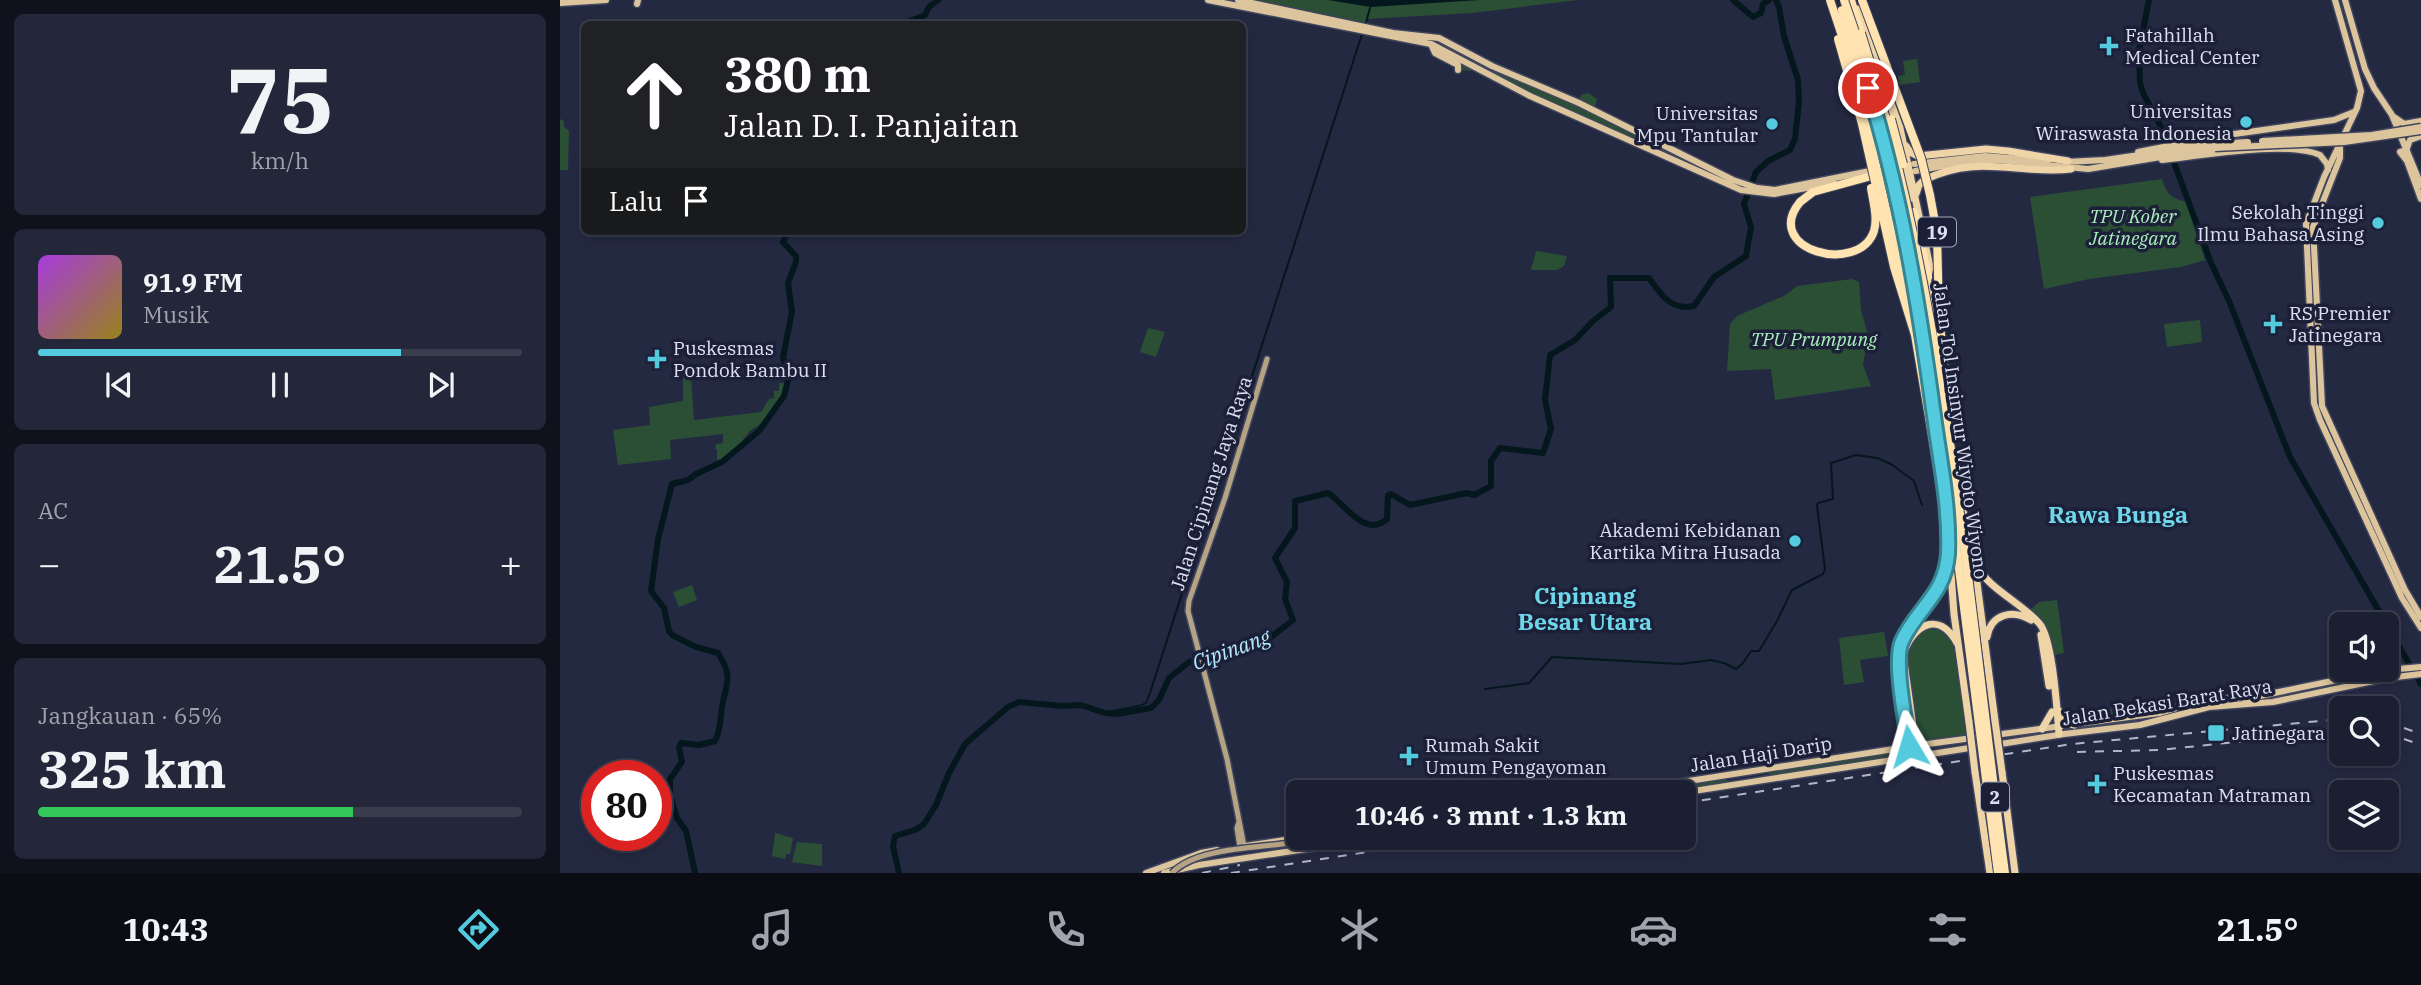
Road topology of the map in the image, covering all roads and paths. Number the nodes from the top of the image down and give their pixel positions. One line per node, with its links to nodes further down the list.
1 (606, 0): 10 (main road)
2 (1208, 0): 12 (main road)
3 (1238, 0): 12 (main road)
4 (1828, 0): 22 (highway, bridge); 52 (highway, 19, bridge)
5 (1841, 0): 15 (highway); 46 (highway, bridge); 52 (highway, Jalan Tol Insinyur Wiyoto Wiyono / 2, bridge)
6 (1852, 0): 11 (highway); 18 (highway, Jalan Tol Insinyur Wiyoto Wiyono / 2, bridge)
7 (1862, 0): 53 (highway, 19, bridge)
8 (2335, 0): 19 (main road)
9 (2345, 0): 20 (main road)
10 (560, 3)
11 (1859, 13): 14 (highway); 26 (highway)
12 (1365, 30): 13 (main road); 16 (main road)
13 (1431, 44): 16 (main road); 17 (main road); 25 (main road)
14 (1867, 46): 15 (highway); 49 (highway)
15 (1856, 49): 46 (highway)
16 (1462, 50): 21 (main road)
17 (1458, 70)
18 (1876, 78): 49 (highway, bridge); 53 (highway, Jalan Tol Insinyur Wiyoto Wiyono / 2, bridge)
19 (2357, 108): 27 (main road); 30 (main road)
20 (2392, 116): 23 (main road); 35 (main road)
21 (1605, 117): 24 (main road); 25 (main road)
22 (1860, 120): 40 (highway, bridge); 54 (highway, bridge)
23 (2421, 121)
24 (1623, 125): 29 (main road); 42 (main road)
25 (1604, 128): 29 (main road)
26 (1900, 128): 37 (highway); 44 (highway)
27 (2264, 131): 31 (main road); 33 (main road)
28 (2421, 131): 32 (main road, bridge); 35 (main road)
29 (1619, 135): 42 (main road)
30 (2340, 144): 39 (main road); 47 (main road)
31 (2177, 146): 32 (main road); 34 (main road)
32 (2215, 146): 34 (main road)
33 (2265, 150): 36 (main road); 39 (main road)
34 (2164, 151): 36 (main road); 36 (main road)
35 (2403, 151): 41 (main road); 45 (main road)
36 (2132, 159): 37 (main road)
37 (2070, 165): 38 (main road); 44 (highway)
38 (1914, 167)
39 (2328, 170): 47 (main road)
40 (1873, 174): 42 (main road)
41 (2421, 185)
42 (1743, 188): 43 (main road)
43 (1725, 189)
44 (1916, 198): 49 (highway)
45 (2421, 199)
46 (1905, 239): 48 (highway)
47 (2310, 255): 57 (main road); 58 (main road)
48 (1910, 264): 50 (highway); 55 (highway)
49 (1928, 277): 56 (highway)
50 (1903, 310)
51 (1267, 359): 75 (main road, Jalan Cipinang Jaya Raya)
52 (1945, 465): 81 (highway, Jalan Tol Insinyur Wiyoto Wiyono / 2, bridge)
53 (1955, 474): 82 (highway, Jalan Tol Insinyur Wiyoto Wiyono / 2, bridge)
54 (1942, 497)
55 (1948, 555): 59 (highway); 69 (highway)
56 (1974, 560): 60 (highway); 64 (highway)
57 (2421, 617)
58 (2421, 628)
59 (1959, 646): 69 (highway); 80 (highway, bridge)
60 (1986, 655): 65 (highway); 83 (highway, bridge)
61 (2399, 669): 62 (main road, Jalan Bekasi Barat Raya)
62 (2419, 670): 68 (main road, Jalan Bekasi Barat Raya)
63 (2329, 682): 66 (main road, Jalan Bekasi Barat Raya)
64 (2055, 697): 66 (highway); 68 (highway)
65 (2052, 712): 67 (highway); 68 (highway)
66 (2074, 725): 68 (main road, Jalan Bekasi Barat Raya)
67 (2042, 729): 68 (main road, Jalan Bekasi Barat Raya); 69 (main road, Jalan Bekasi Barat Raya)
68 (2056, 731): 70 (main road, Jalan Bekasi Barat Raya)
69 (1912, 746): 70 (highway); 71 (main road, Jalan Haji Darip)
70 (1914, 756): 72 (main road, Jalan Haji Darip)
71 (1695, 780)
72 (1696, 791)
73 (1286, 840): 75 (main road)
74 (1286, 845): 79 (main road, bridge)
75 (1242, 846): 77 (main road)
76 (1300, 850): 78 (main road)
77 (1146, 873)
78 (1164, 873)
79 (1174, 873)
80 (1990, 873)
81 (1998, 873)
82 (2005, 873)
83 (2015, 873)

